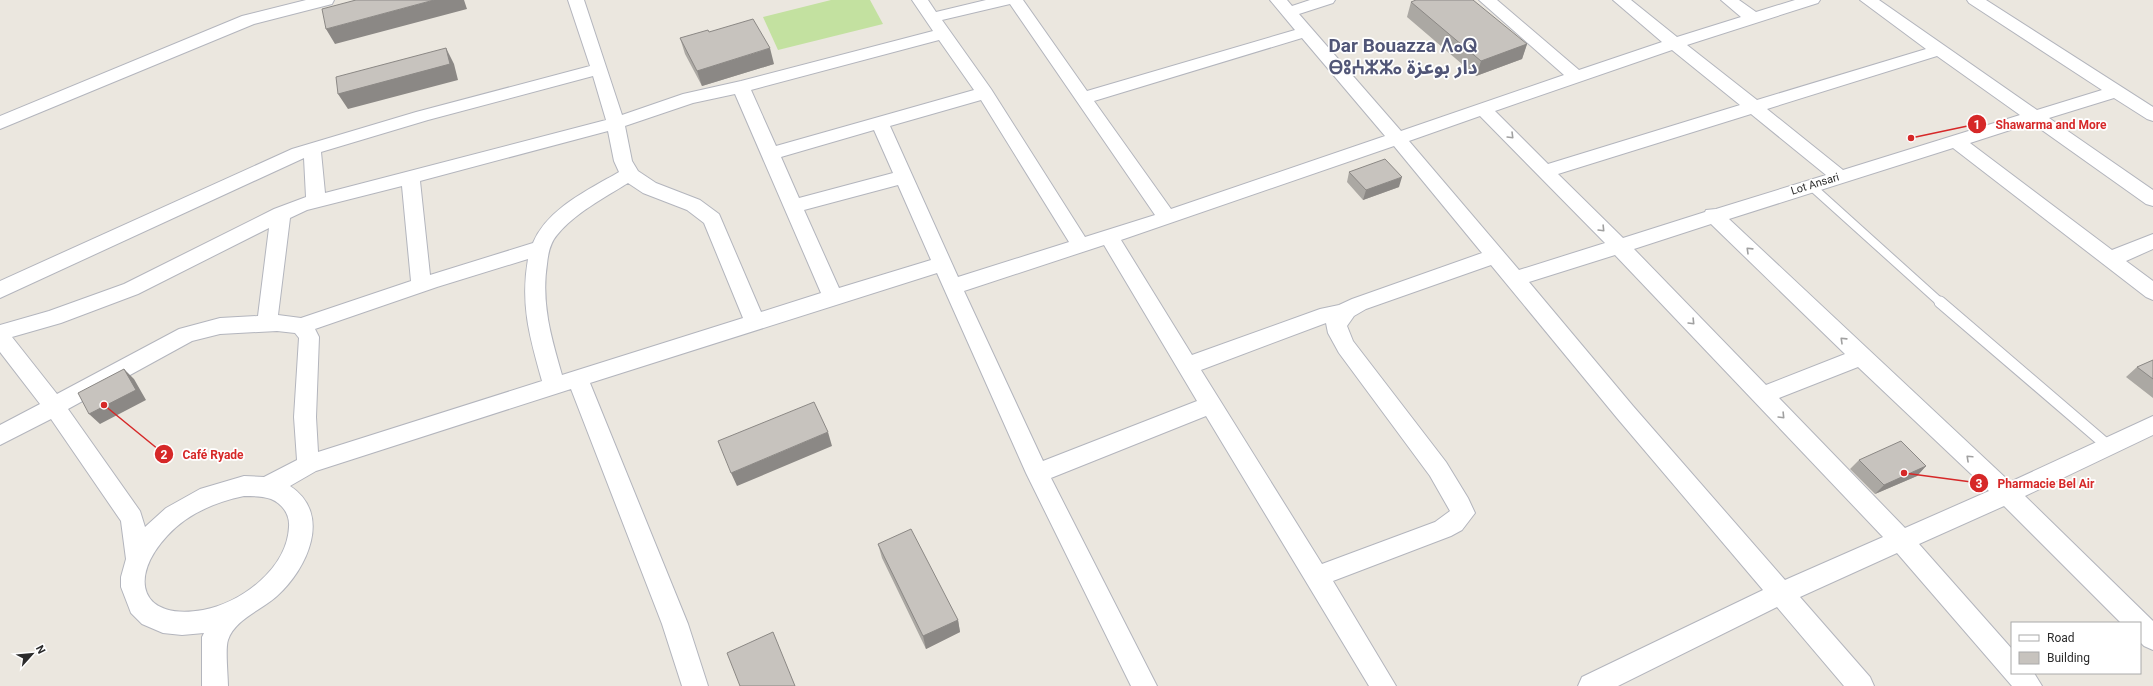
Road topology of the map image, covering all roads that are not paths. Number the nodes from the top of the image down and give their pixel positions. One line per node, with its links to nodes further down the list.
1 (326, 0): 31 (street)
2 (576, 0): 20 (street)
3 (920, 0): 14 (street)
4 (1007, 0): 14 (street)
5 (1015, 0): 25 (street)
6 (1327, 0): 13 (street)
7 (1487, 0): 21 (street)
8 (1621, 0): 18 (street)
9 (1729, 0): 15 (street)
10 (1812, 0): 15 (street)
11 (1868, 0): 19 (street)
12 (1975, 0): 23 (street)
13 (1284, 6): 16 (street)
14 (931, 18): 17 (street)
15 (1755, 19): 18 (street)
16 (1305, 32): 25 (street); 33 (street)
17 (942, 34): 22 (street); 24 (street)
18 (1675, 43): 21 (street); 26 (street)
19 (1940, 50): 26 (street); 29 (street)
20 (598, 69): 32 (street); 35 (street)
21 (1577, 77): 27 (street)
22 (741, 87): 32 (street); 36 (street)
23 (2116, 90): 28 (street); 29 (street, Lot Ansari)
24 (985, 93): 30 (street); 51 (street)
25 (1083, 98): 48 (street)
26 (1752, 107): 37 (street); 39 (street)
27 (1483, 109): 33 (street); 37 (street, one-way to 37)
28 (2153, 115)
29 (2035, 116): 34 (street, Lot Ansari); 43 (street)
30 (879, 122): 36 (street); 41 (street)
31 (0, 123)
32 (616, 123): 38 (street); 40 (street)
33 (1397, 138): 48 (street); 54 (street)
34 (1956, 141): 39 (street, Lot Ansari); 55 (street)
35 (312, 149): 44 (street); 60 (street)
36 (769, 154): 45 (street)
37 (1546, 171): 52 (street, one-way to 52)
38 (630, 174): 53 (street); 64 (street)
39 (1839, 176): 42 (street, Lot Ansari)
40 (410, 177): 44 (street); 58 (street)
41 (904, 177): 45 (street); 56 (street)
42 (1810, 185): 47 (street, Lot Ansari); 78 (lane)
43 (2153, 199)
44 (316, 201): 46 (street)
45 (792, 206): 62 (street)
46 (281, 214): 65 (street); 67 (street)
47 (1713, 215): 52 (street, Lot Ansari); 69 (street, one-way to 47)
48 (1167, 218): 49 (street)
49 (1108, 236): 51 (street); 70 (street)
50 (2153, 241): 55 (street)
51 (1081, 246): 59 (street)
52 (1620, 247): 57 (street, Lot Ansari); 73 (street, one-way to 73)
53 (541, 248): 58 (street); 72 (street)
54 (1495, 256): 57 (street); 63 (street)
55 (2110, 260): 61 (street)
56 (943, 264): 59 (street); 62 (street)
57 (1514, 279): 89 (street)
58 (421, 285): 66 (street)
59 (952, 287): 80 (street)
60 (0, 290)
61 (2153, 292)
62 (833, 297): 64 (street)
63 (1345, 312): 70 (street); 88 (street)
64 (755, 323): 71 (street)
65 (267, 324): 66 (street); 75 (street)
66 (301, 326): 79 (street)
67 (0, 333)
68 (0, 337): 75 (street)
69 (1861, 357): 73 (street); 82 (street, one-way to 69)
70 (1187, 366): 74 (street)
71 (578, 379): 72 (street); 99 (street)
72 (554, 386): 79 (street)
73 (1762, 396): 86 (street, one-way to 86)
74 (1211, 405): 80 (street); 88 (street)
75 (54, 406): 77 (street); 84 (street)
76 (2153, 425): 78 (street)
77 (0, 436)
78 (2108, 446): 82 (street)
79 (303, 469): 81 (street); 83 (street)
80 (1038, 473): 100 (street)
81 (266, 487): 83 (street); 85 (street)
82 (2007, 494): 86 (street); 91 (street)
83 (290, 498): 90 (street)
84 (132, 518): 85 (street); 87 (street)
85 (171, 518): 87 (street)
86 (1901, 540): 89 (street); 96 (street)
87 (138, 559): 92 (street)
88 (1315, 577): 101 (street)
89 (1781, 593): 102 (street); 103 (street)
90 (234, 611): 92 (street); 94 (street)
91 (2137, 622)
92 (184, 624): 94 (street)
93 (2141, 626): 95 (street)
94 (215, 637): 98 (street)
95 (2153, 638)
96 (2011, 667)
97 (2018, 674): 104 (street)
98 (215, 686)
99 (695, 686)
100 (1144, 686)
101 (1383, 686)
102 (1591, 686)
103 (1861, 686)
104 (2029, 686)

